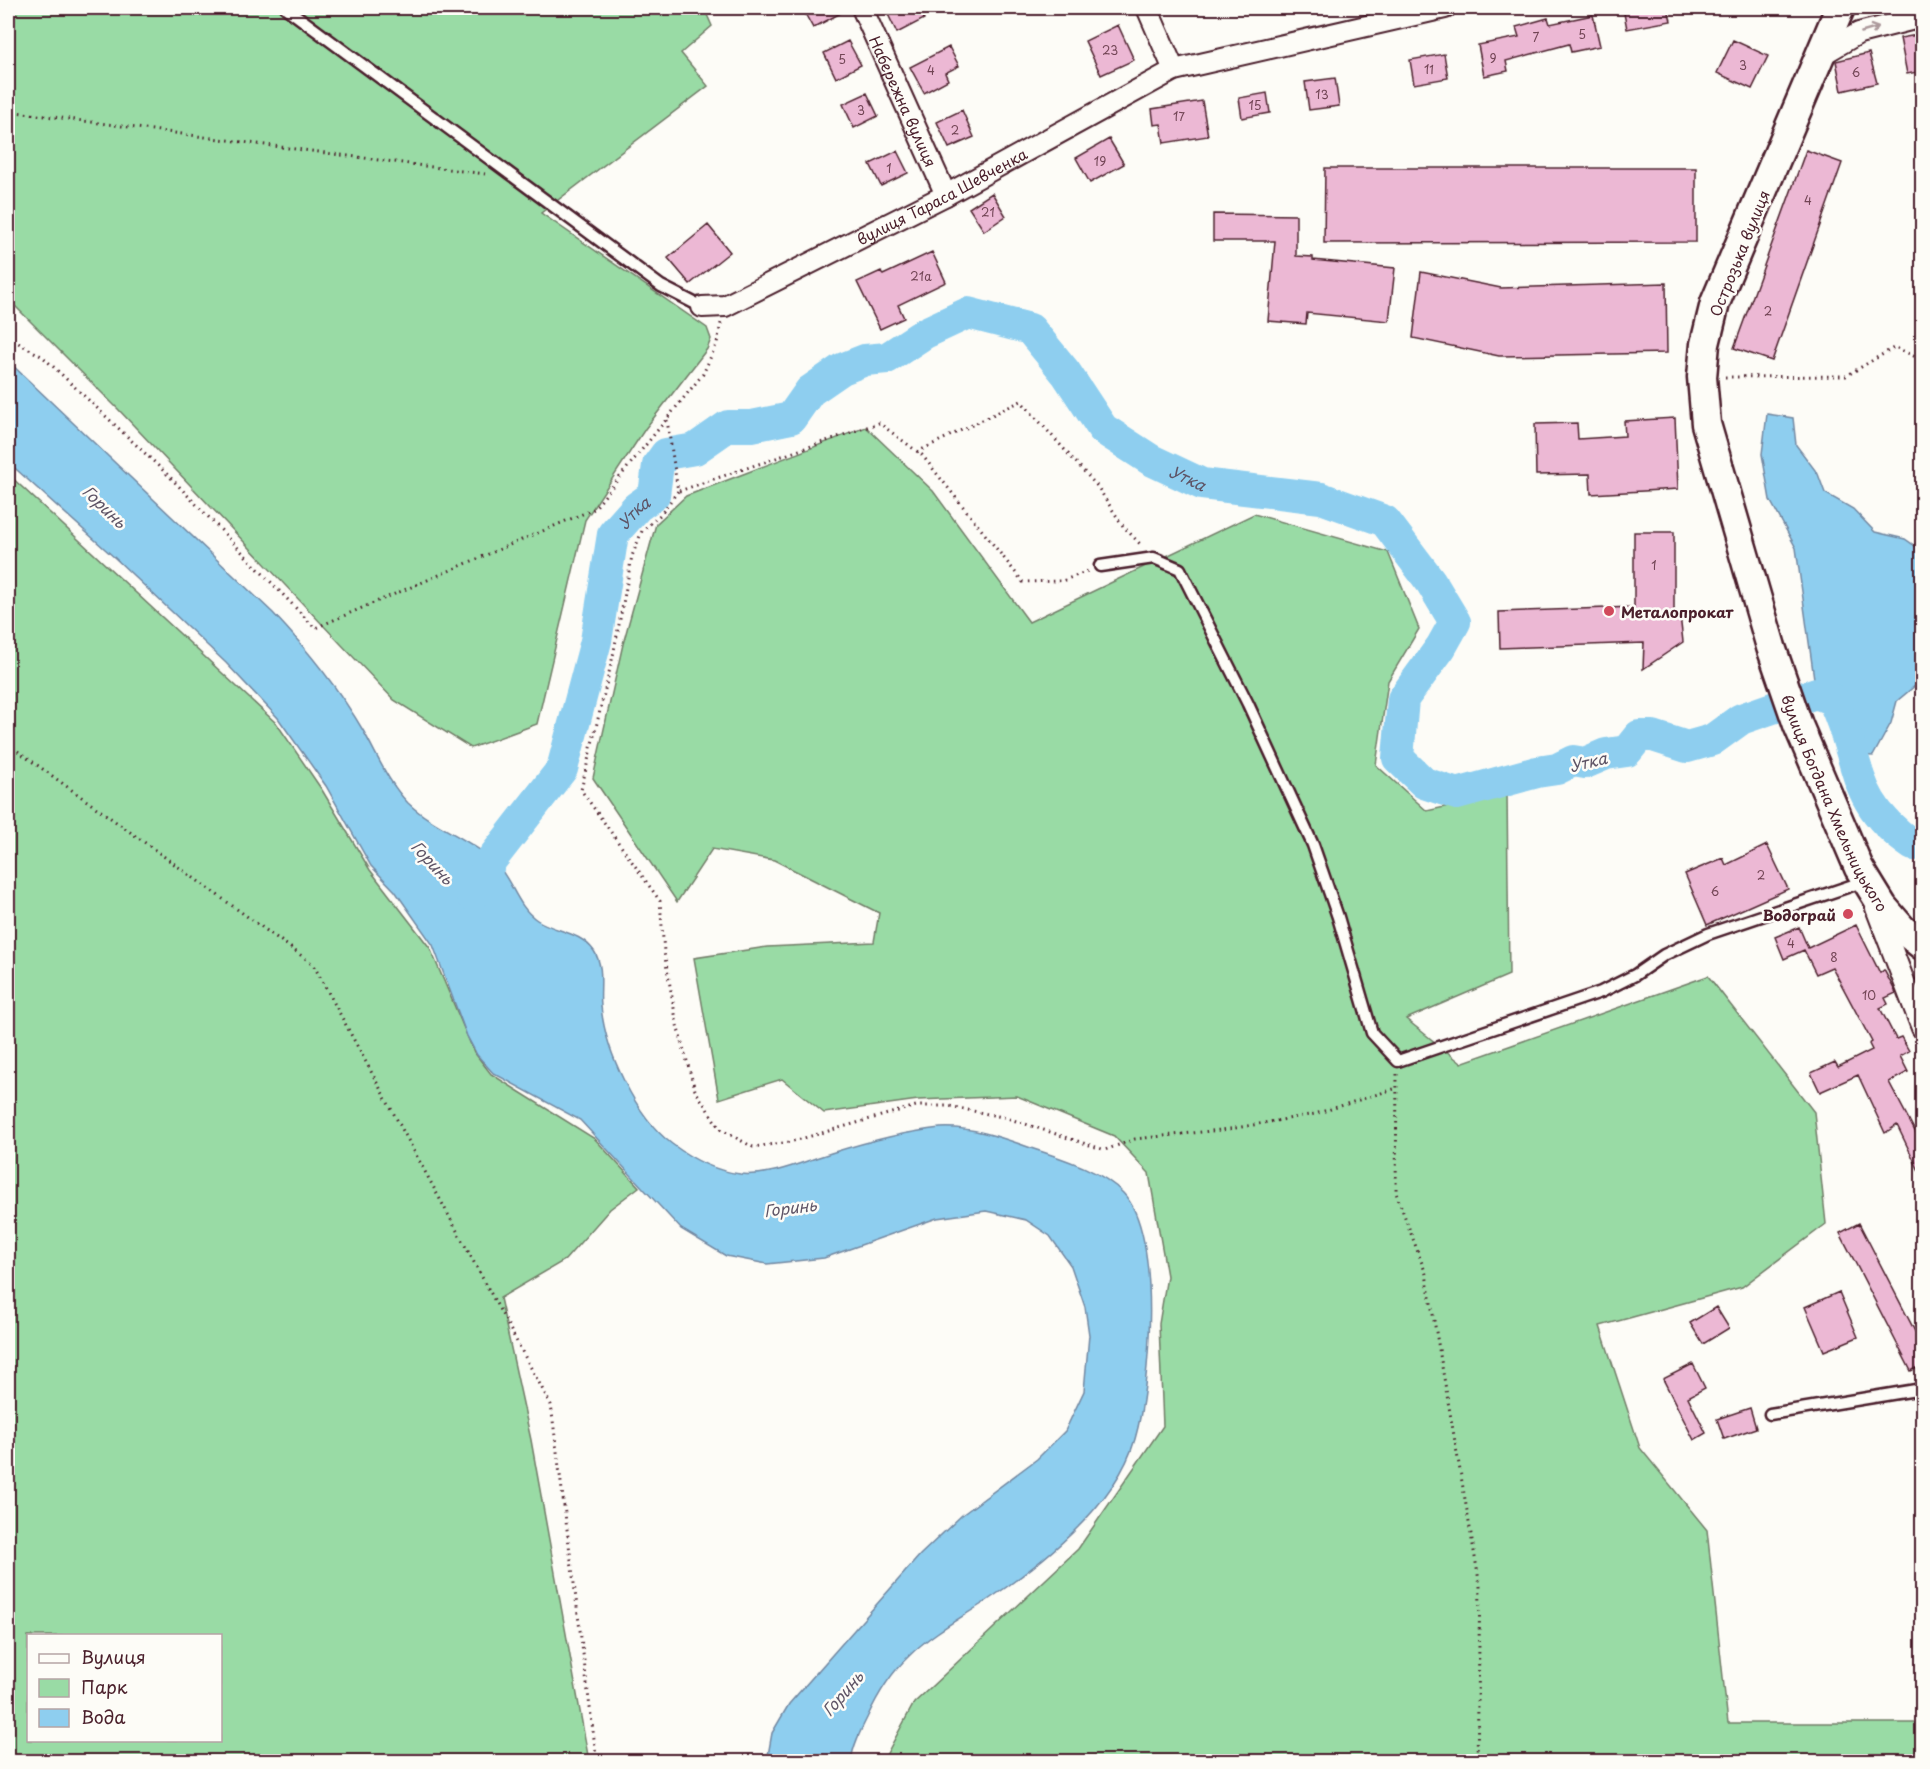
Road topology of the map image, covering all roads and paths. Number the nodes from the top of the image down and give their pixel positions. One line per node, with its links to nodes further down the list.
1 (286, 8): 11 (lane)
2 (862, 8): 12 (street, Набережна вулиця)
3 (1147, 8): 9 (street)
4 (1445, 8): 9 (street, вулиця Тараса Шевченка)
5 (1840, 8): 8 (main road, Острозька вулиця)
6 (1909, 8): 7 (street)
7 (1923, 16): 8 (street, one-way to 7)
8 (1823, 54): 17 (main road, Острозька вулиця)
9 (1174, 70): 12 (street, вулиця Тараса Шевченка)
10 (8, 111): 11 (path)
11 (516, 178): 14 (lane)
12 (946, 195): 13 (street, вулиця Тараса Шевченка)
13 (724, 306): 14 (street, вулиця Тараса Шевченка); 18 (path)
14 (702, 307)
15 (8, 338): 18 (path)
16 (1923, 360): 17 (path)
17 (1702, 377): 23 (main road, Острозька вулиця)
18 (667, 420): 20 (path)
19 (917, 452): 20 (path); 21 (path); 22 (path)
20 (678, 491): 29 (path)
21 (1154, 558): 22 (lane); 28 (lane)
22 (1100, 566)
23 (1771, 647): 25 (main road, вулиця Богдана Хмельницького)
24 (8, 744): 32 (path)
25 (1866, 881): 26 (main road, вулиця Богдана Хмельницького); 27 (street); 28 (lane)
26 (1923, 945)
27 (1923, 1028)
28 (1398, 1061): 29 (path)
29 (1397, 1088): 33 (path)
30 (1923, 1389): 31 (lane)
31 (1770, 1414)
32 (597, 1761)
33 (1477, 1761)

